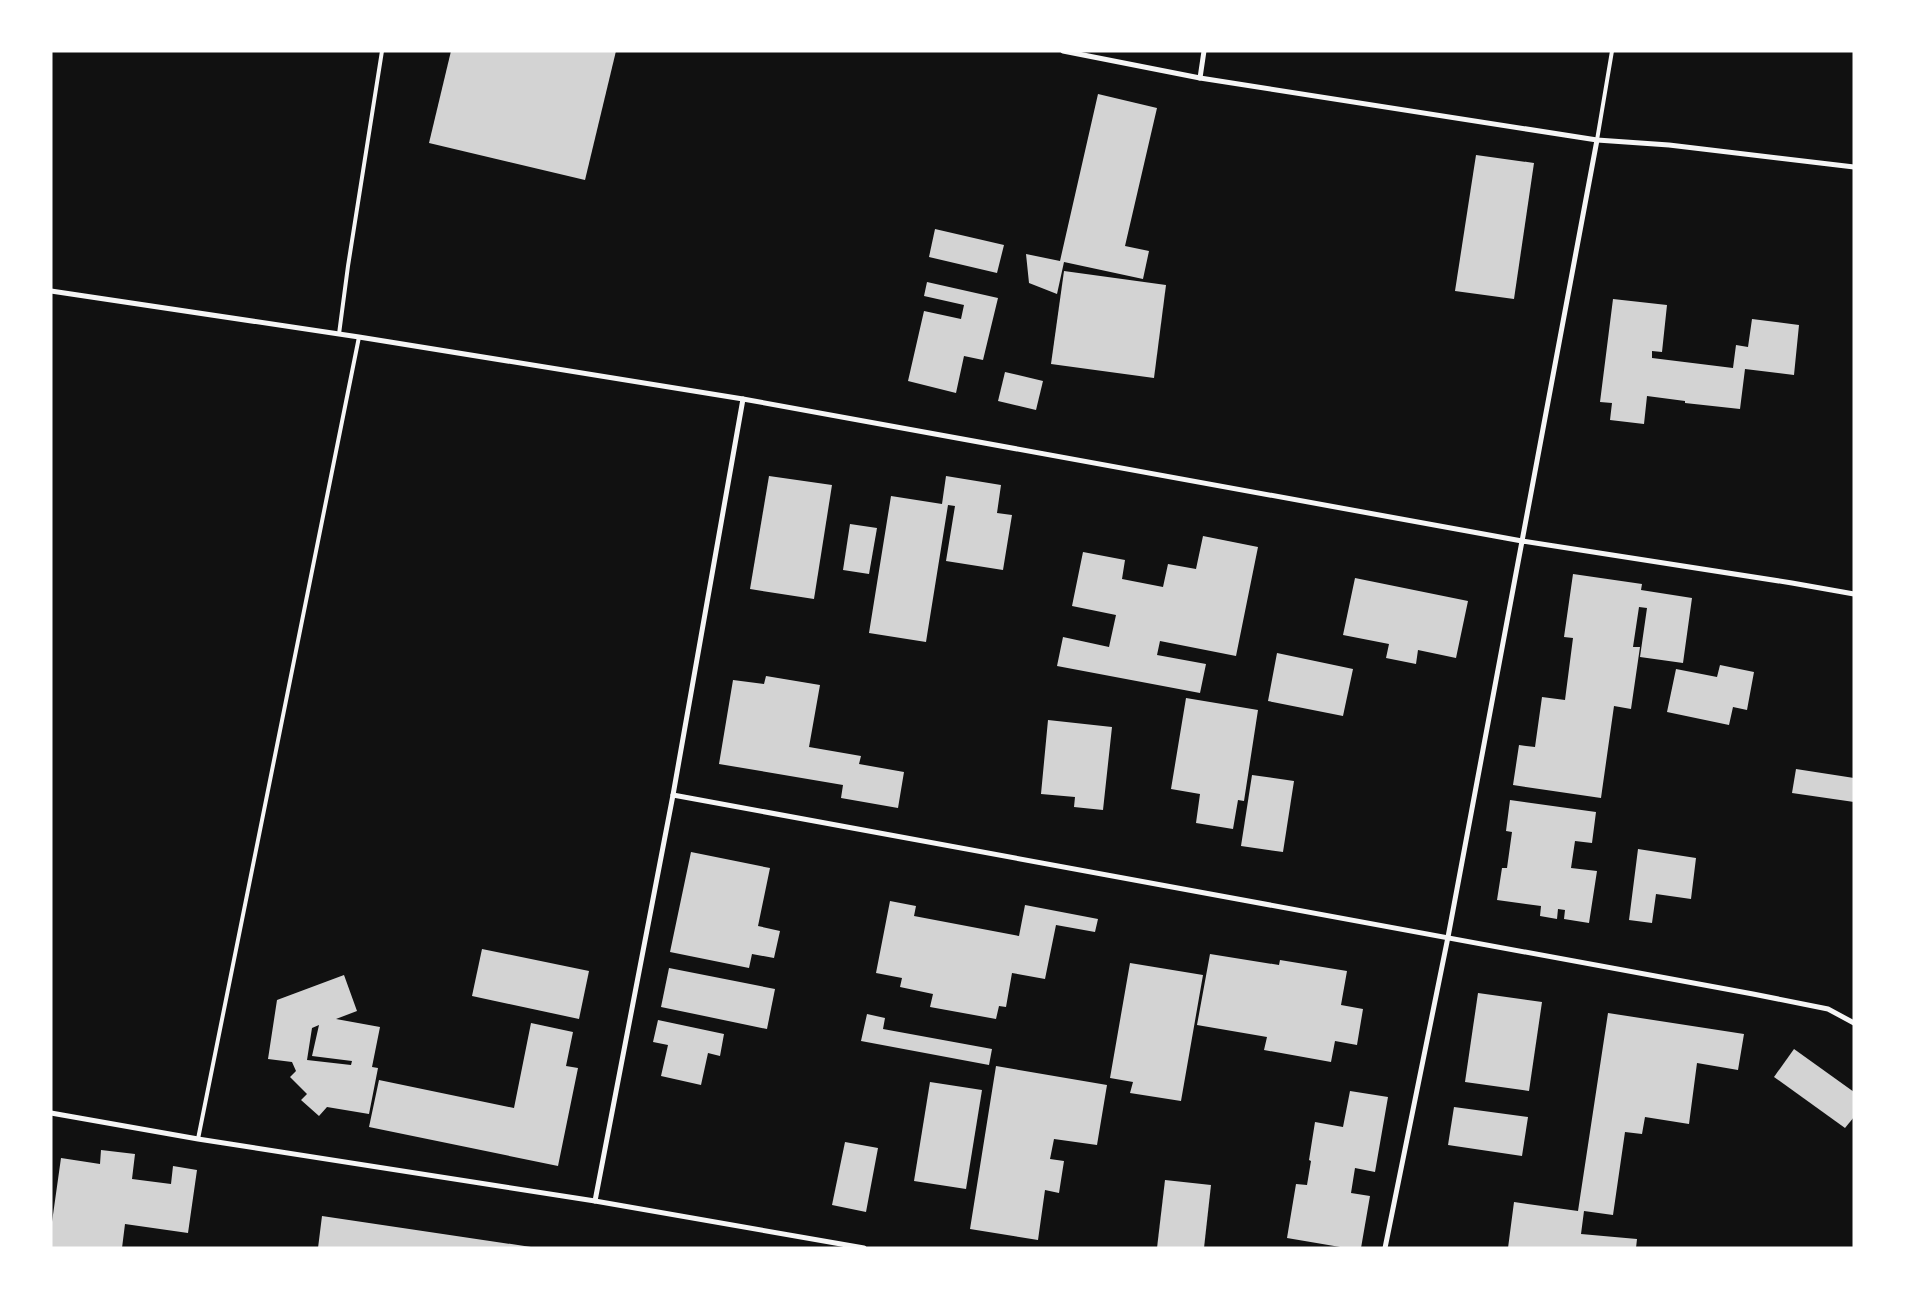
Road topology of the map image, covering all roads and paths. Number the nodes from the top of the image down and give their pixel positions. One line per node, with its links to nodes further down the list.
1 (382, 51): 9 (lane)
2 (1063, 51): 5 (street)
3 (1204, 51): 5 (street)
4 (1612, 51): 6 (lane)
5 (1200, 78): 6 (street)
6 (1597, 140): 7 (street); 12 (street)
7 (1854, 166)
8 (51, 290): 9 (street)
9 (340, 334): 10 (street)
10 (359, 337): 11 (street); 18 (lane)
11 (743, 399): 12 (street); 14 (street)
12 (1522, 541): 13 (street); 15 (street)
13 (1854, 594)
14 (673, 795): 15 (street); 19 (street)
15 (1448, 937): 16 (street); 21 (street)
16 (1854, 1023)
17 (51, 1113): 18 (street)
18 (198, 1139): 19 (street)
19 (595, 1201): 20 (street)
20 (864, 1248)
21 (1385, 1248)

